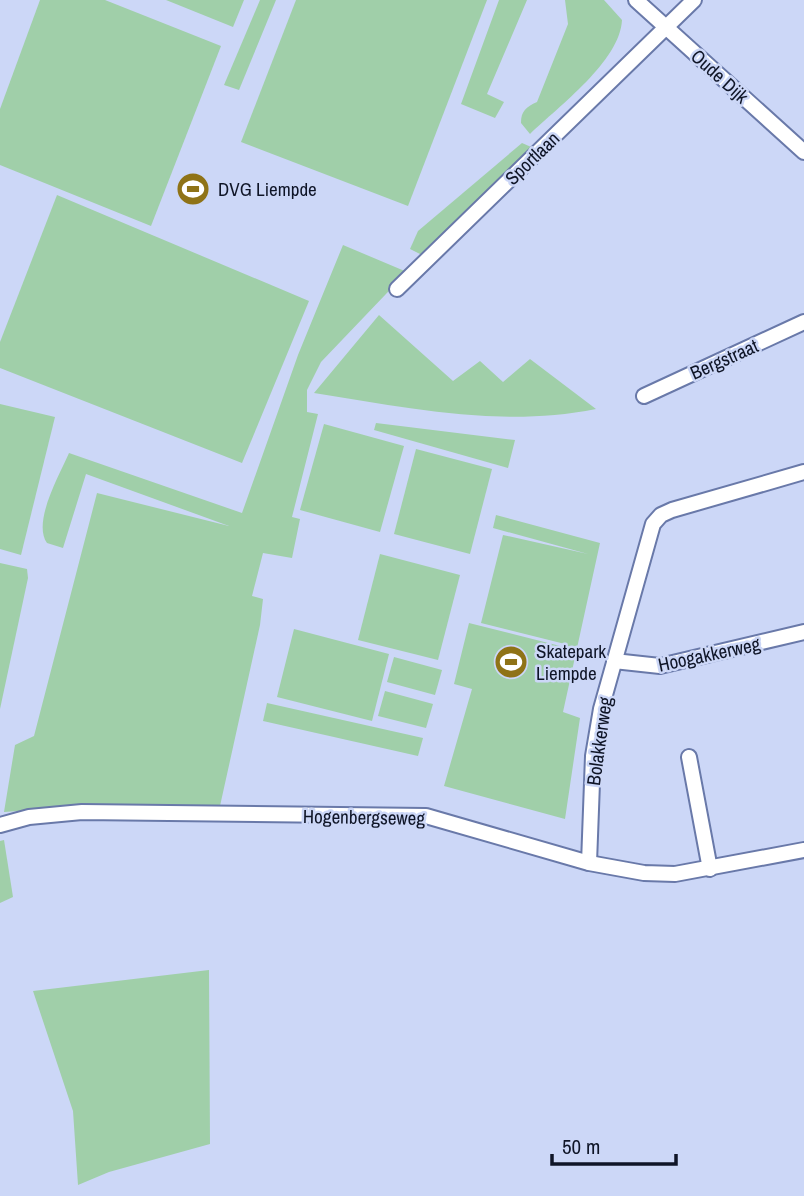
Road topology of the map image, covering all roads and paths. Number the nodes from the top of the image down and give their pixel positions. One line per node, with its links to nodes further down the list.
1 (636, 0): 3 (street, Oude Dijk)
2 (694, 0): 3 (street, Sportlaan)
3 (667, 27): 4 (street, Oude Dijk); 5 (street, Sportlaan)
4 (804, 152)
5 (397, 289)
6 (802, 328): 7 (street, Bergstraat)
7 (644, 396)
8 (804, 472): 10 (street, Bolakkerweg)
9 (804, 632): 10 (street, Hoogakkerweg)
10 (614, 660): 14 (street, Bolakkerweg)
11 (690, 757): 15 (street)
12 (0, 825): 14 (street, Hogenbergseweg)
13 (804, 850): 15 (street, Hogenbergseweg)
14 (589, 863): 15 (street, Hogenbergseweg)
15 (710, 869)

